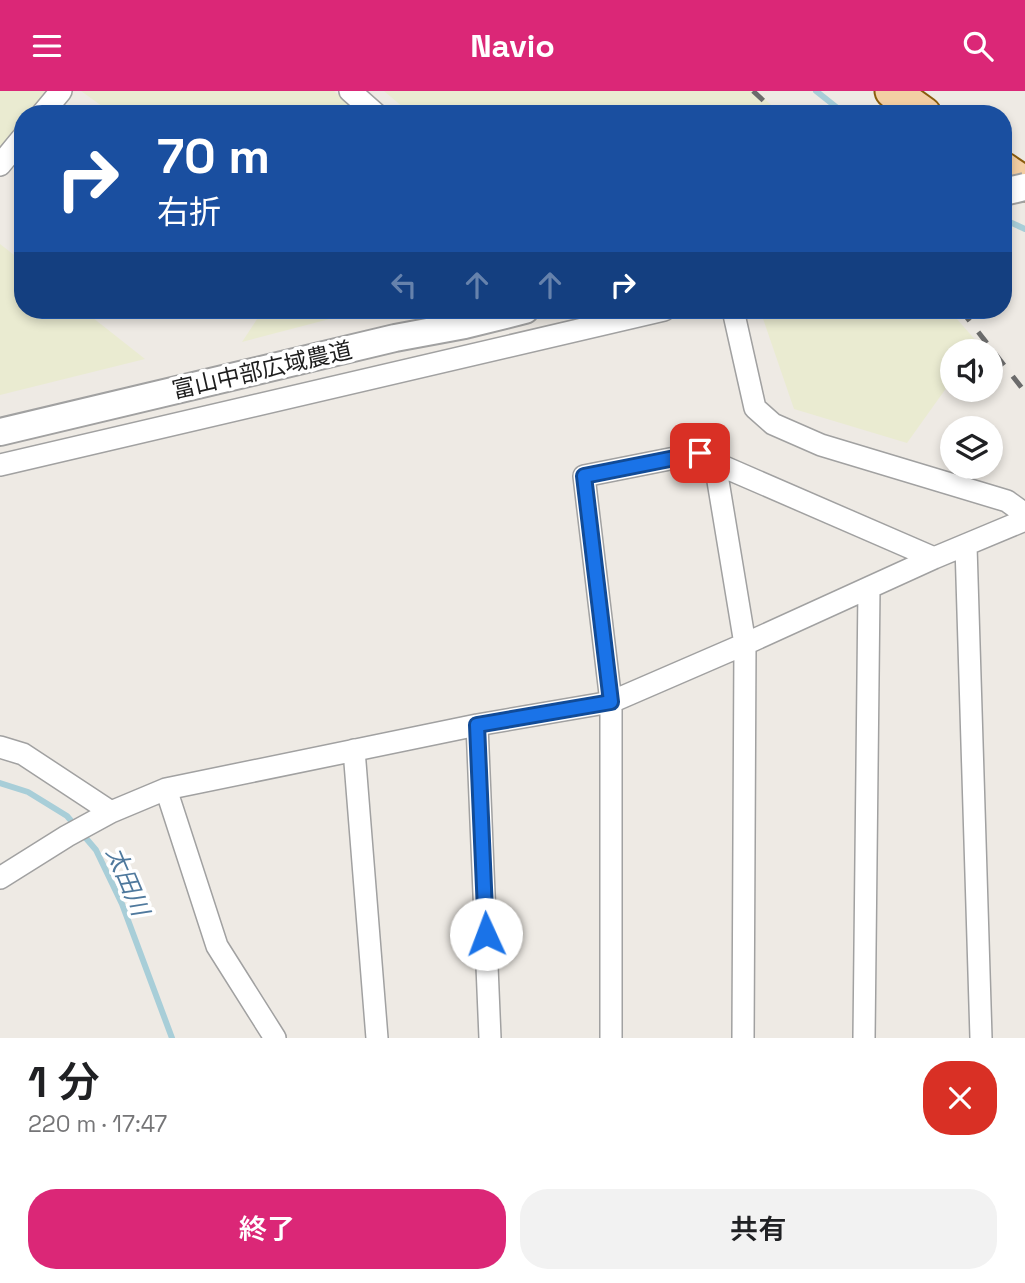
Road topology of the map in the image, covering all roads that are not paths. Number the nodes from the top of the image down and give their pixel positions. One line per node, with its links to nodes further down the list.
1 (61, 91): 4 (street)
2 (350, 91): 5 (street)
3 (892, 91): 6 (main road)
4 (49, 105)
5 (366, 105)
6 (911, 105)
7 (14, 148): 8 (street)
8 (0, 165)
9 (1012, 184): 10 (main road)
10 (1025, 197)
11 (488, 319): 14 (street, 富山中部広域農道)
12 (625, 319): 16 (street)
13 (735, 319): 17 (street)
14 (0, 432)
15 (715, 463): 20 (street); 22 (street); 23 (street)
16 (0, 465)
17 (1025, 514)
18 (1025, 520): 19 (street)
19 (966, 546): 20 (street); 36 (street)
20 (934, 558): 21 (street)
21 (869, 588): 22 (street); 35 (street)
22 (745, 644): 23 (street); 34 (street)
23 (611, 702): 24 (street); 33 (street)
24 (477, 725): 26 (street); 32 (street)
25 (0, 747): 28 (street)
26 (354, 750): 27 (street); 31 (street)
27 (166, 789): 28 (street); 30 (street)
28 (111, 812): 29 (street)
29 (0, 878)
30 (275, 1038)
31 (377, 1038)
32 (490, 1038)
33 (611, 1038)
34 (743, 1038)
35 (864, 1038)
36 (981, 1038)

